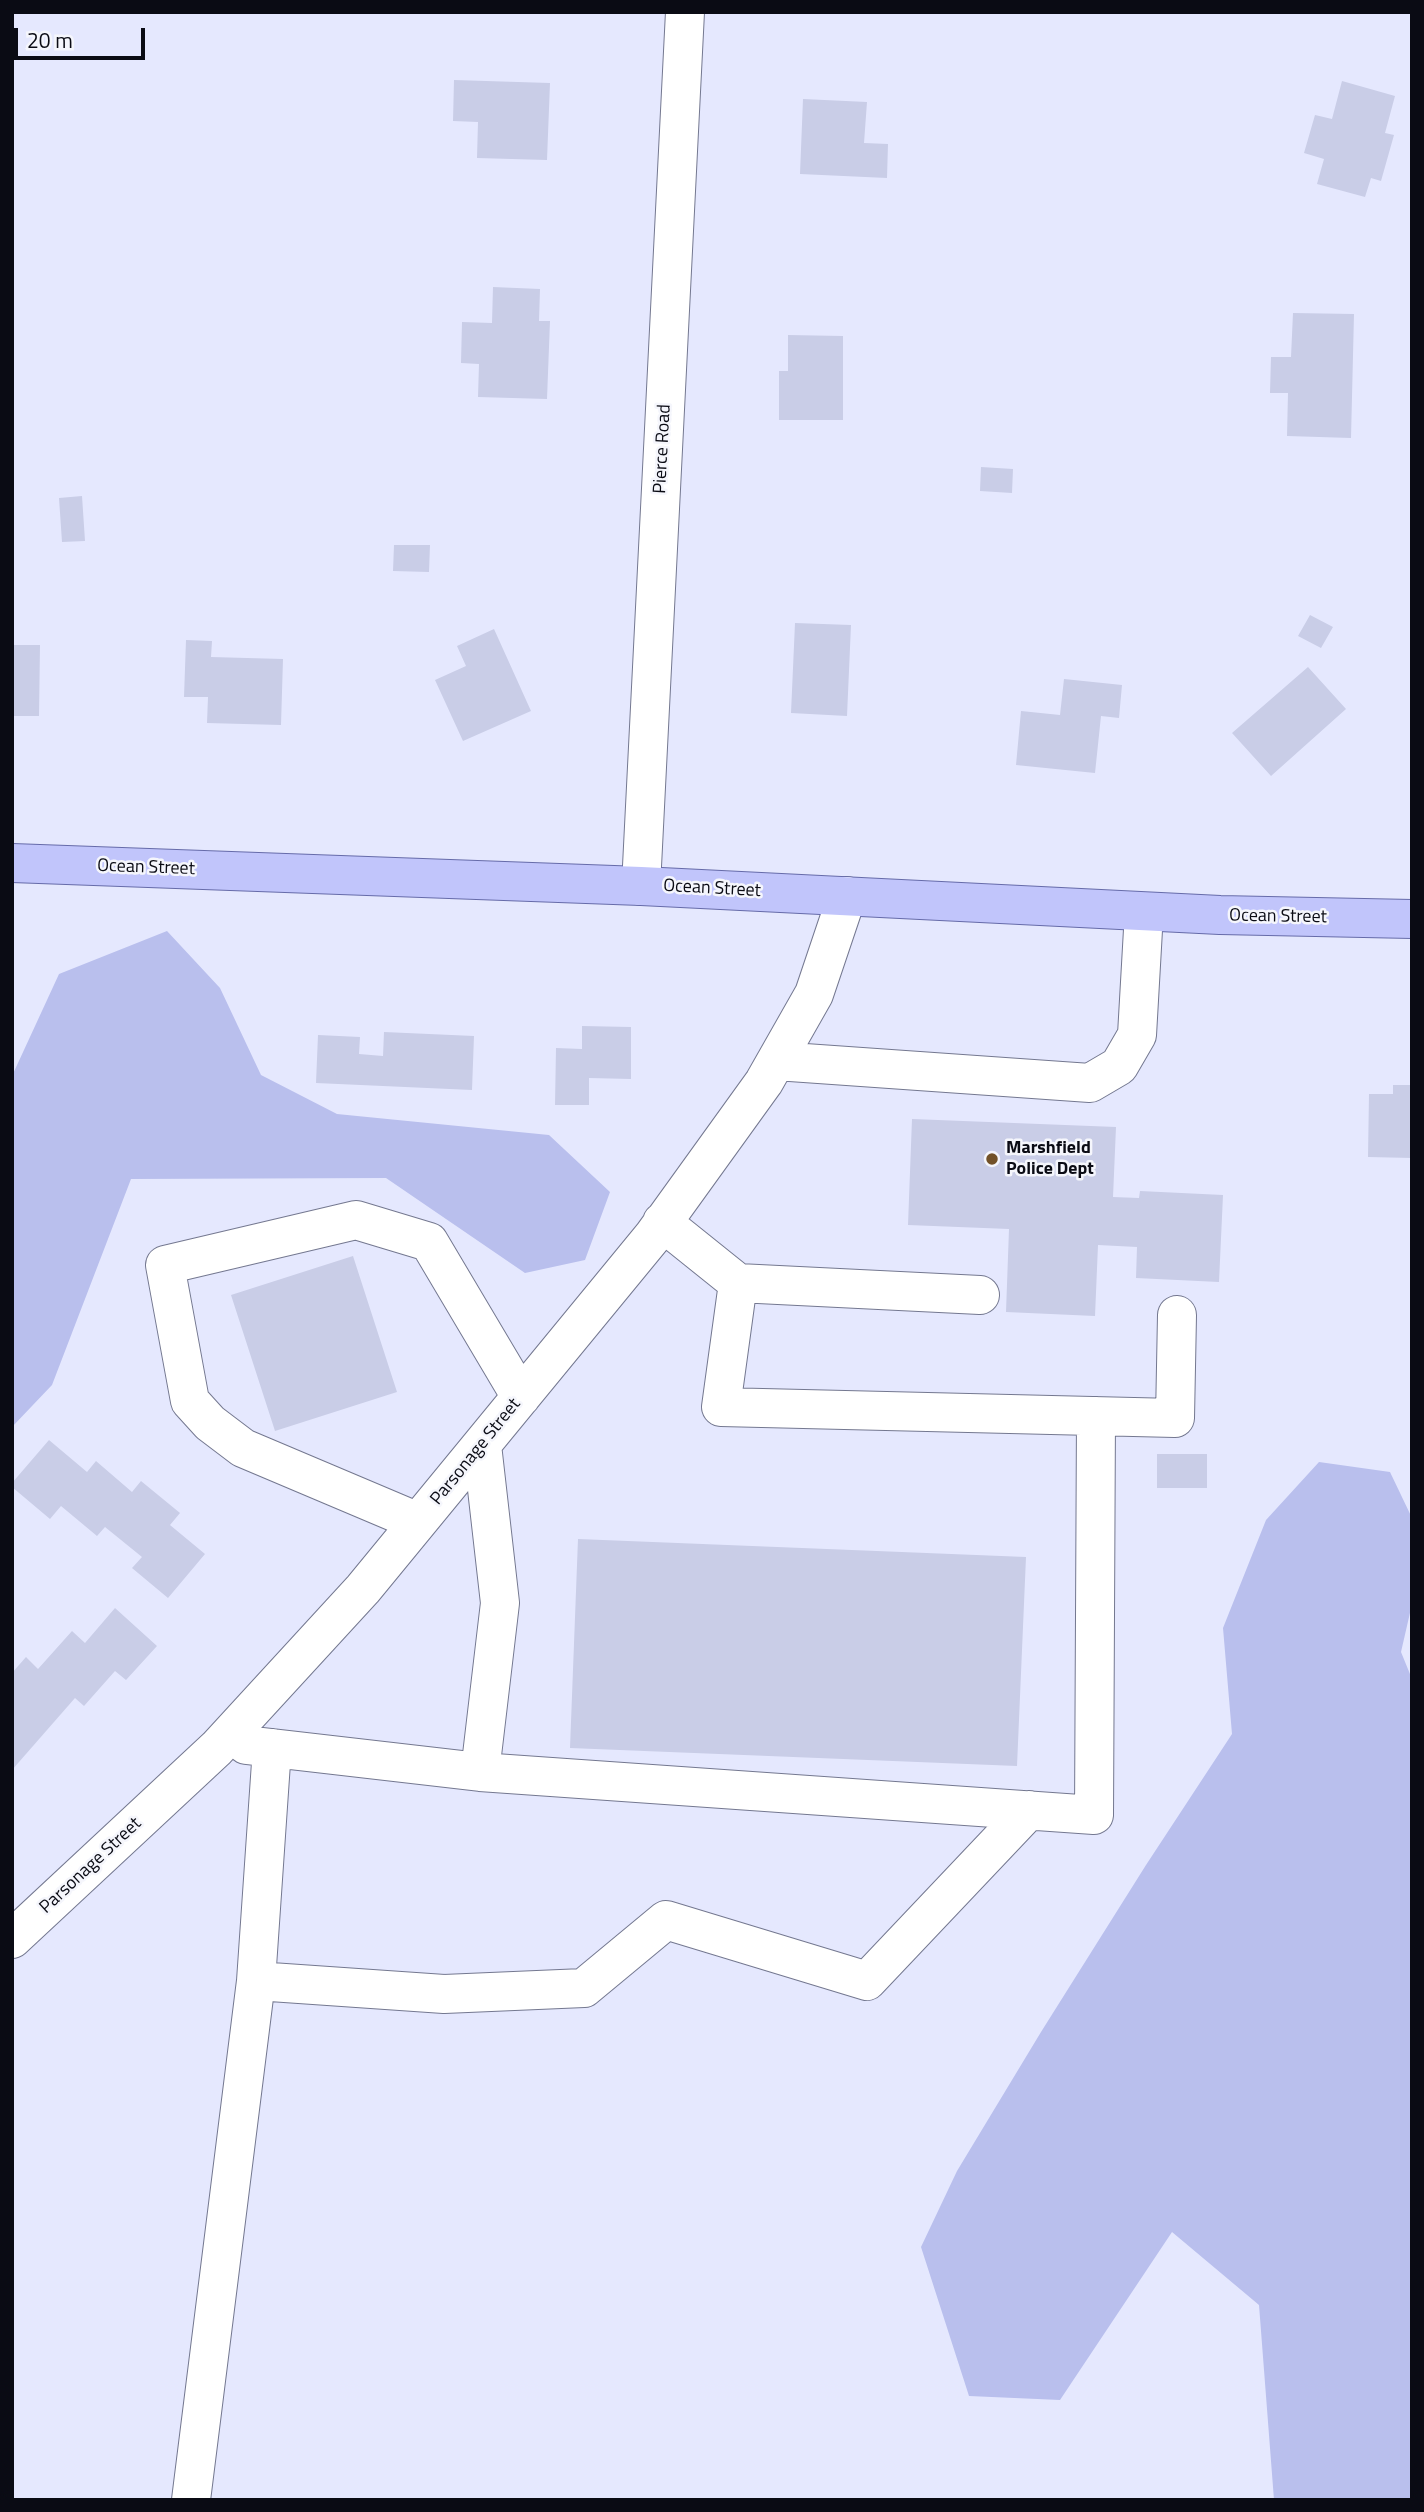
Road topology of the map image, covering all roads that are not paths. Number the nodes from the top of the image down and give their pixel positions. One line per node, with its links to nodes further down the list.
1 (685, 12): 3 (street, Pierce Road)
2 (12, 863): 3 (main road, Ocean Street)
3 (641, 886): 4 (main road, Ocean Street)
4 (847, 895): 5 (main road, Ocean Street); 7 (street, Parsonage Street)
5 (1144, 912): 6 (main road, Ocean Street); 7 (street)
6 (1412, 919)
7 (776, 1061): 8 (street, Parsonage Street)
8 (662, 1222): 9 (street); 12 (street, Parsonage Street)
9 (738, 1283): 10 (street); 13 (street)
10 (980, 1296)
11 (1178, 1315): 13 (street)
12 (521, 1397): 14 (street, Parsonage Street); 15 (street)
13 (1096, 1416): 19 (street)
14 (482, 1445): 15 (street, Parsonage Street); 18 (street)
15 (418, 1522): 16 (street, Parsonage Street)
16 (223, 1742): 17 (street); 20 (street, Parsonage Street)
17 (272, 1748): 18 (street); 21 (street)
18 (480, 1772): 19 (street)
19 (1029, 1810): 21 (street)
20 (12, 1939)
21 (256, 1980): 22 (street)
22 (191, 2500)

